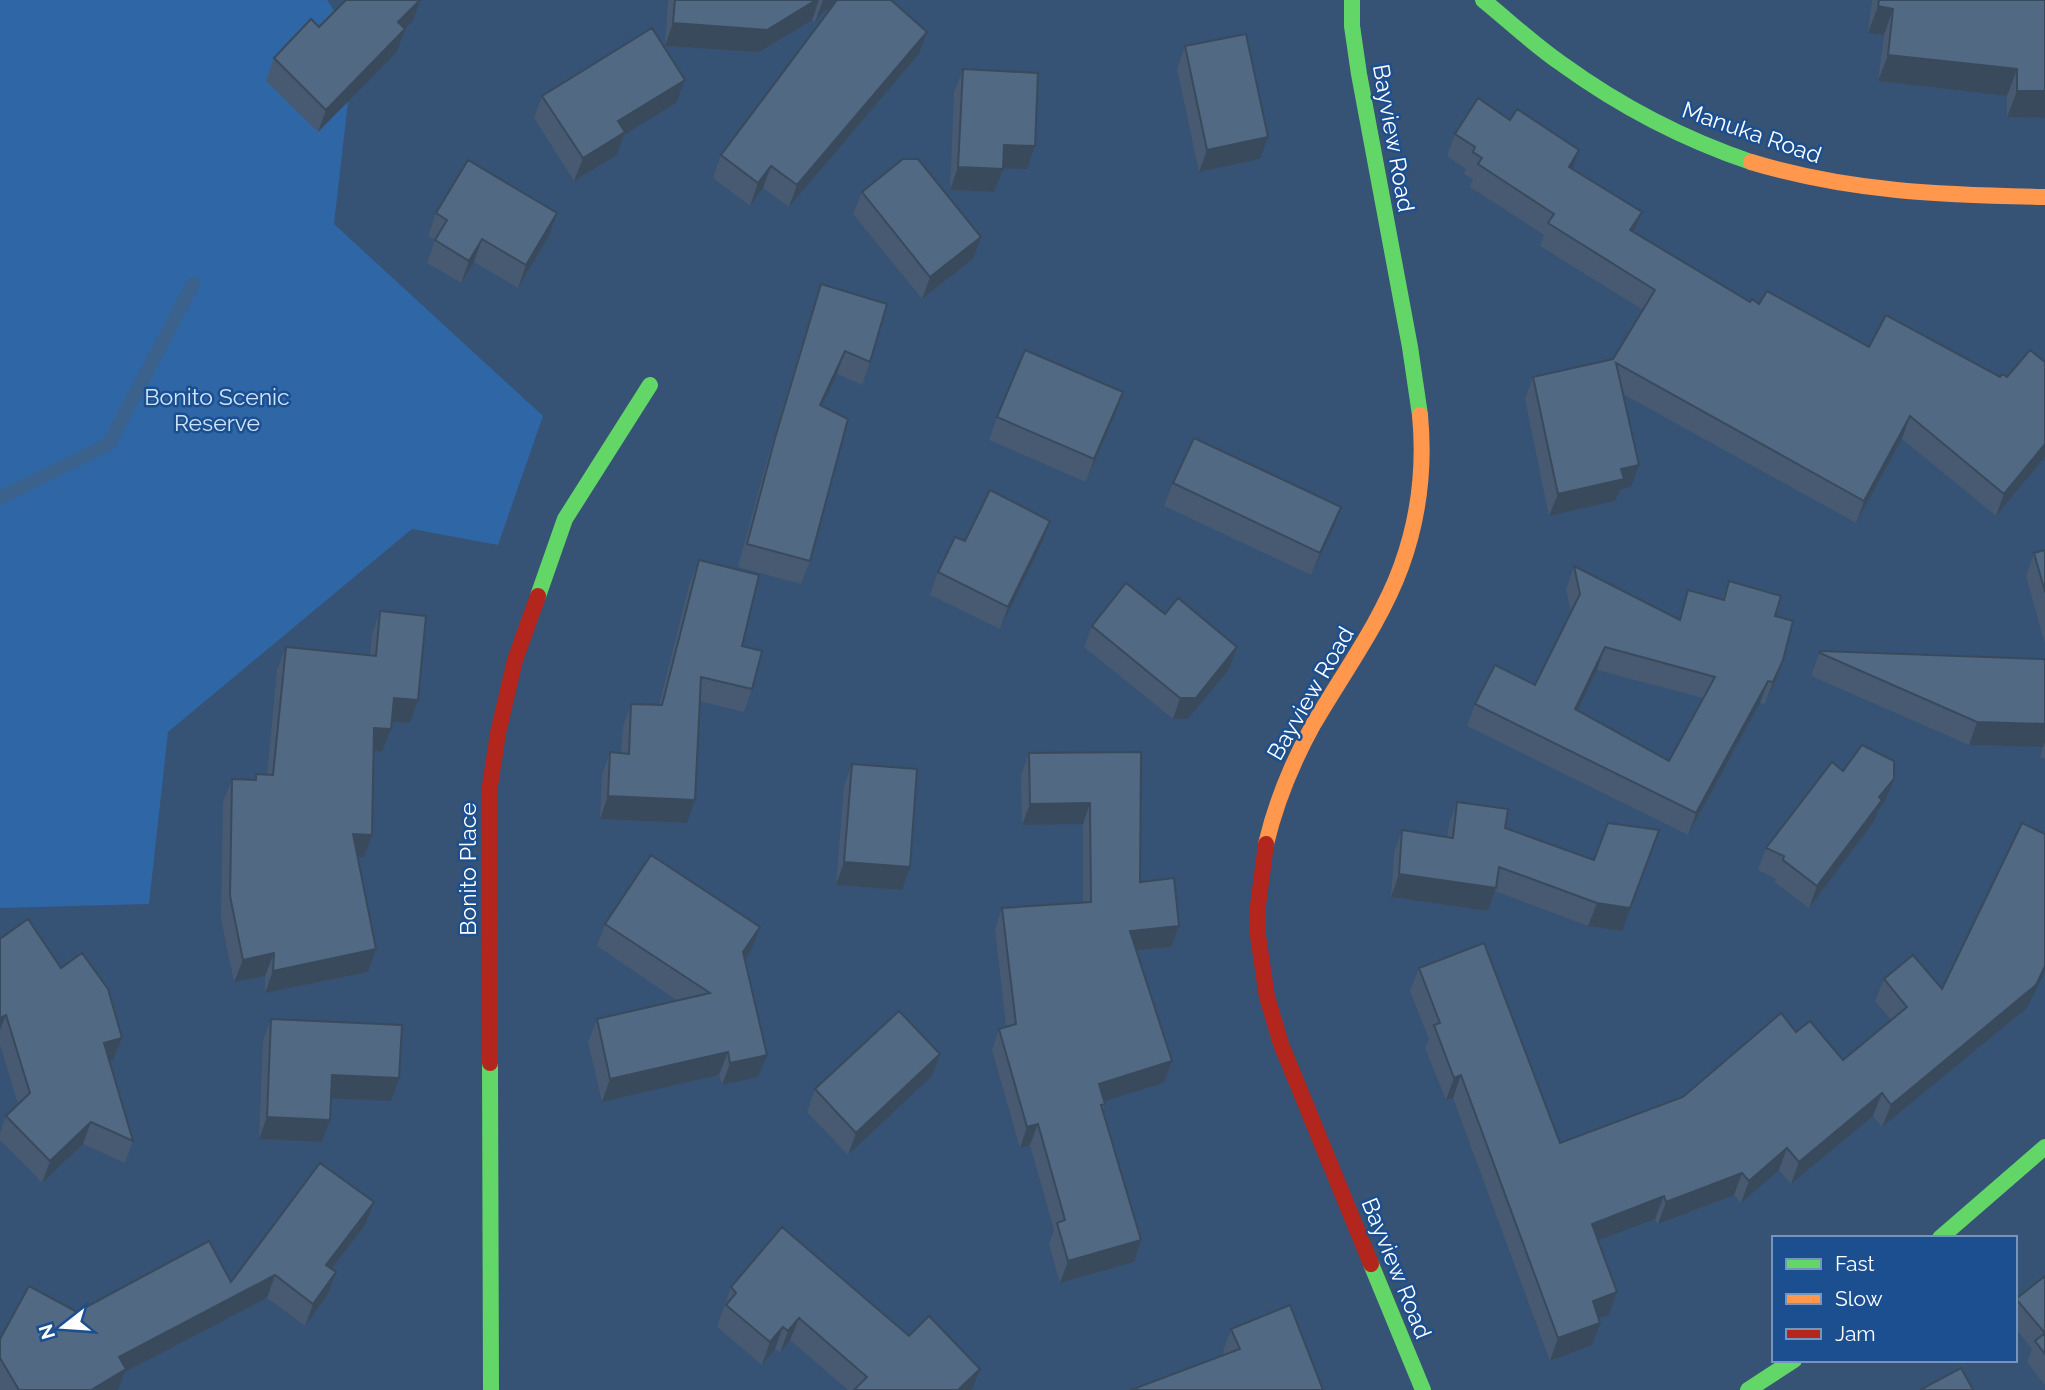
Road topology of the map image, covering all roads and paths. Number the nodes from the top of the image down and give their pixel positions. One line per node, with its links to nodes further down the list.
1 (1352, 0): 9 (street, Bayview Road)
2 (1483, 0): 3 (street, Manuka Road)
3 (2045, 197)
4 (650, 384): 8 (street, Bonito Place)
5 (2045, 1147): 6 (street)
6 (1942, 1236)
7 (1791, 1362): 10 (street)
8 (491, 1390)
9 (1423, 1390)
10 (1748, 1390)

